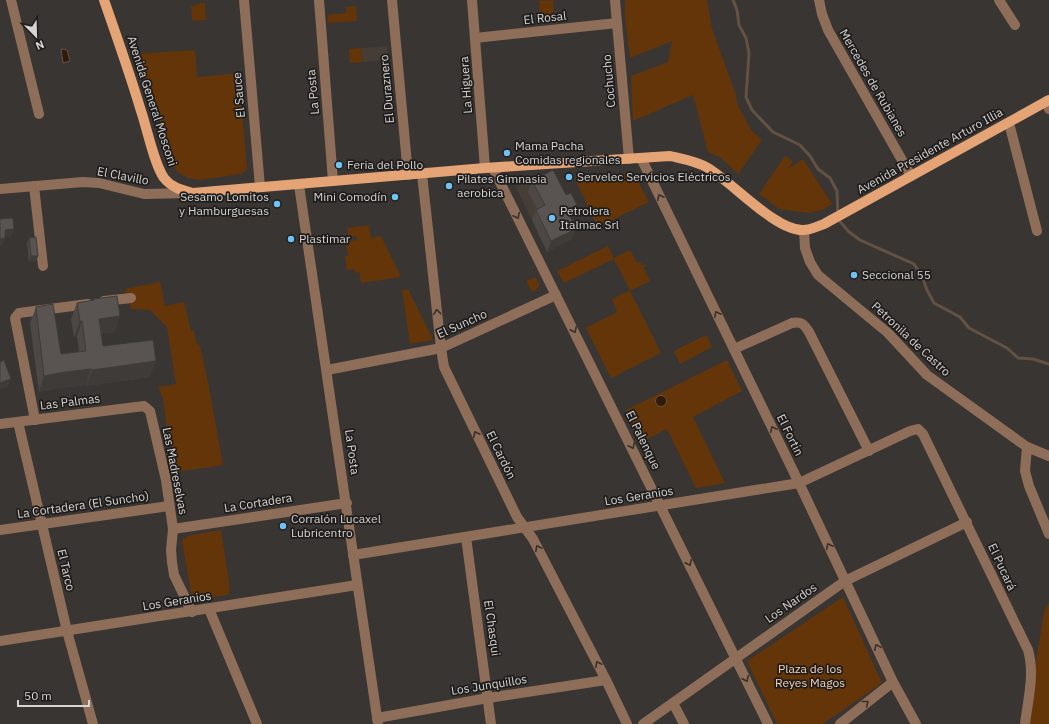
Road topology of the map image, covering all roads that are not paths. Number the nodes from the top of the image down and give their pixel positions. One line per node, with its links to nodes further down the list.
1 (12, 0): 14 (street)
2 (104, 0): 27 (main road, Avenida General Mosconi)
3 (244, 0): 25 (street, El Sauce)
4 (319, 0): 22 (street, La Posta)
5 (392, 0): 20 (street, El Duraznero)
6 (472, 0): 12 (street, La Higuera)
7 (615, 0): 10 (street, Cochucho)
8 (819, 0): 21 (street, Mercedes de Rubianes)
9 (1000, 0): 11 (street)
10 (616, 23): 12 (street, El Rosal); 17 (street, Cochucho)
11 (1015, 25)
12 (475, 38): 18 (street, La Higuera)
13 (1048, 103): 15 (main road, Avenida Presidente Arturo Illia)
14 (39, 114)
15 (1009, 123): 21 (main road, Avenida Presidente Arturo Illia); 29 (street)
16 (641, 158): 17 (main road); 28 (main road); 34 (street, El Fortin, one-way to 16)
17 (629, 159): 18 (main road)
18 (489, 168): 19 (main road); 31 (street, El Palenque, one-way to 31)
19 (422, 174): 20 (main road); 33 (street, El Cardón, one-way to 19)
20 (408, 175): 22 (main road)
21 (910, 176): 28 (main road, Avenida Presidente Arturo Illia)
22 (333, 181): 23 (main road)
23 (299, 184): 25 (main road); 35 (street, La Posta)
24 (34, 186): 26 (street, El Clavillo); 27 (street, El Clavillo); 30 (street)
25 (260, 187): 27 (main road)
26 (0, 190)
27 (193, 193)
28 (804, 230): 41 (street, Petronila de Castro)
29 (1037, 231)
30 (43, 266)
31 (556, 295): 33 (street, El Suncho); 47 (street, El Palenque, one-way to 47)
32 (131, 298): 37 (street)
33 (441, 348): 35 (street, El Suncho); 50 (street, El Cardón, one-way to 33)
34 (734, 349): 42 (street); 44 (street, El Fortin, one-way to 34)
35 (327, 370): 45 (street, La Posta)
36 (144, 406): 37 (street, Las Palmas); 46 (street, Las Madreselvas)
37 (35, 420): 38 (street, Las Palmas)
38 (18, 422): 39 (street, Las Palmas); 49 (street, El Tarco)
39 (0, 424)
40 (918, 429): 42 (street, Los Geranios); 48 (street, El Pucará)
41 (1027, 447): 43 (street, Petronila de Castro); 53 (street)
42 (869, 451): 44 (street, Los Geranios)
43 (1049, 456)
44 (799, 483): 47 (street, Los Geranios); 56 (street, El Fortin, one-way to 44)
45 (347, 503): 51 (street, La Cortadera); 55 (street, La Posta)
46 (169, 506): 49 (street, La Cortadera (El Suncho)); 51 (street, Las Madreselvas)
47 (661, 506): 50 (street, Los Geranios); 62 (street, El Palenque, one-way to 62)
48 (967, 522): 56 (street, Los Nardos); 77 (street, El Pucará)
49 (42, 524): 52 (street, La Cortadera (El Suncho)); 60 (street, El Tarco)
50 (524, 528): 54 (street, Los Geranios); 63 (street, El Cardón, one-way to 50)
51 (173, 529): 59 (street, Las Madreselvas)
52 (0, 530)
53 (1049, 534)
54 (466, 537): 55 (street, Los Geranios); 65 (street, El Chasqui)
55 (353, 555): 57 (street, La Posta)
56 (845, 581): 62 (street, Los Nardos); 64 (street, El Fortin, one-way to 56)
57 (358, 585): 58 (street, Los Geranios); 67 (street, La Posta)
58 (209, 609): 59 (street, Los Geranios); 69 (street)
59 (192, 612): 60 (street, Los Geranios)
60 (67, 631): 61 (street, Los Geranios); 68 (street, El Tarco)
61 (0, 641)
62 (736, 659): 66 (street, Los Nardos); 74 (street, El Palenque, one-way to 74)
63 (606, 680): 65 (street, Los Junquillos); 71 (street, El Cardón)
64 (893, 682): 75 (street, one-way to 64); 76 (street, El Fortin)
65 (488, 698): 67 (street, Los Junquillos); 70 (street, El Chasqui)
66 (673, 703): 72 (street, Los Nardos); 73 (street)
67 (378, 721)
68 (93, 724)
69 (257, 724)
70 (491, 724)
71 (627, 724)
72 (643, 724)
73 (684, 724)
74 (768, 724)
75 (840, 724)
76 (916, 724)
77 (1025, 724)

